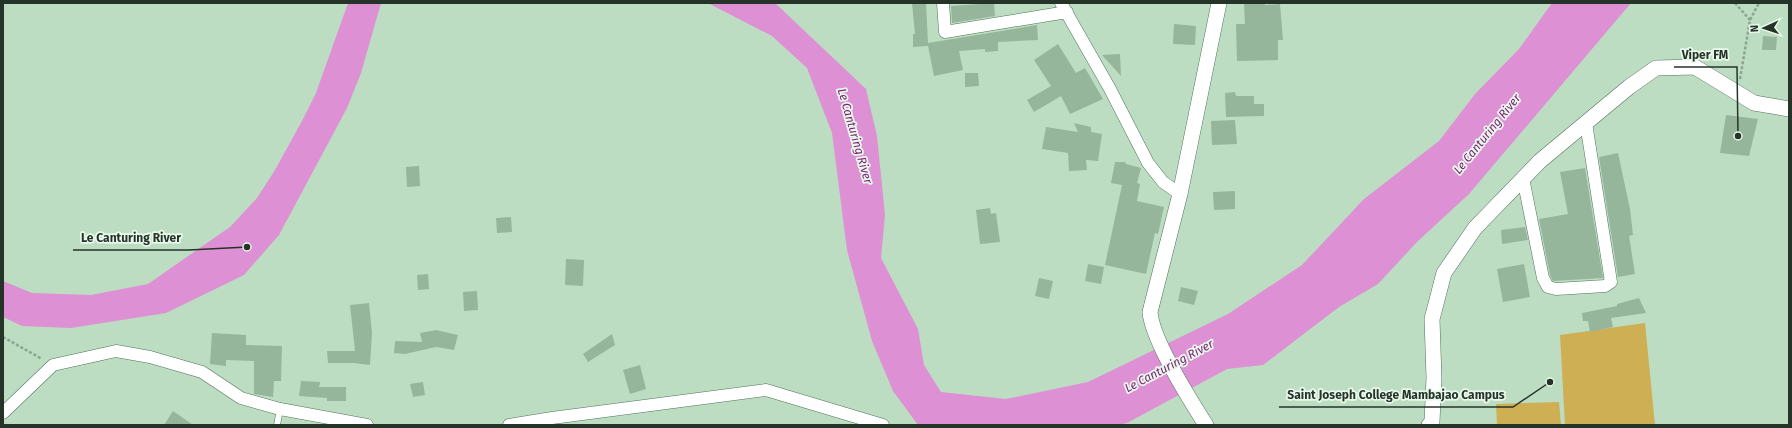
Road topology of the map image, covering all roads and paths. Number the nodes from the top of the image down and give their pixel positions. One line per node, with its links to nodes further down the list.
1 (943, 3): 5 (street)
2 (1219, 3): 11 (street)
3 (1735, 3): 6 (path)
4 (1759, 3): 6 (path)
5 (1064, 8): 11 (street)
6 (1750, 20): 7 (path)
7 (1738, 93): 8 (street); 9 (street)
8 (1789, 109)
9 (1586, 123): 10 (street); 10 (street)
10 (1523, 178): 21 (street)
11 (1180, 194): 16 (street)
12 (3, 337): 13 (path)
13 (53, 365): 14 (street); 15 (street)
14 (280, 409): 17 (lane); 18 (street)
15 (3, 414)
16 (1203, 421)
17 (277, 425)
18 (367, 425)
19 (510, 425): 20 (street)
20 (883, 425)
21 (1429, 425)

